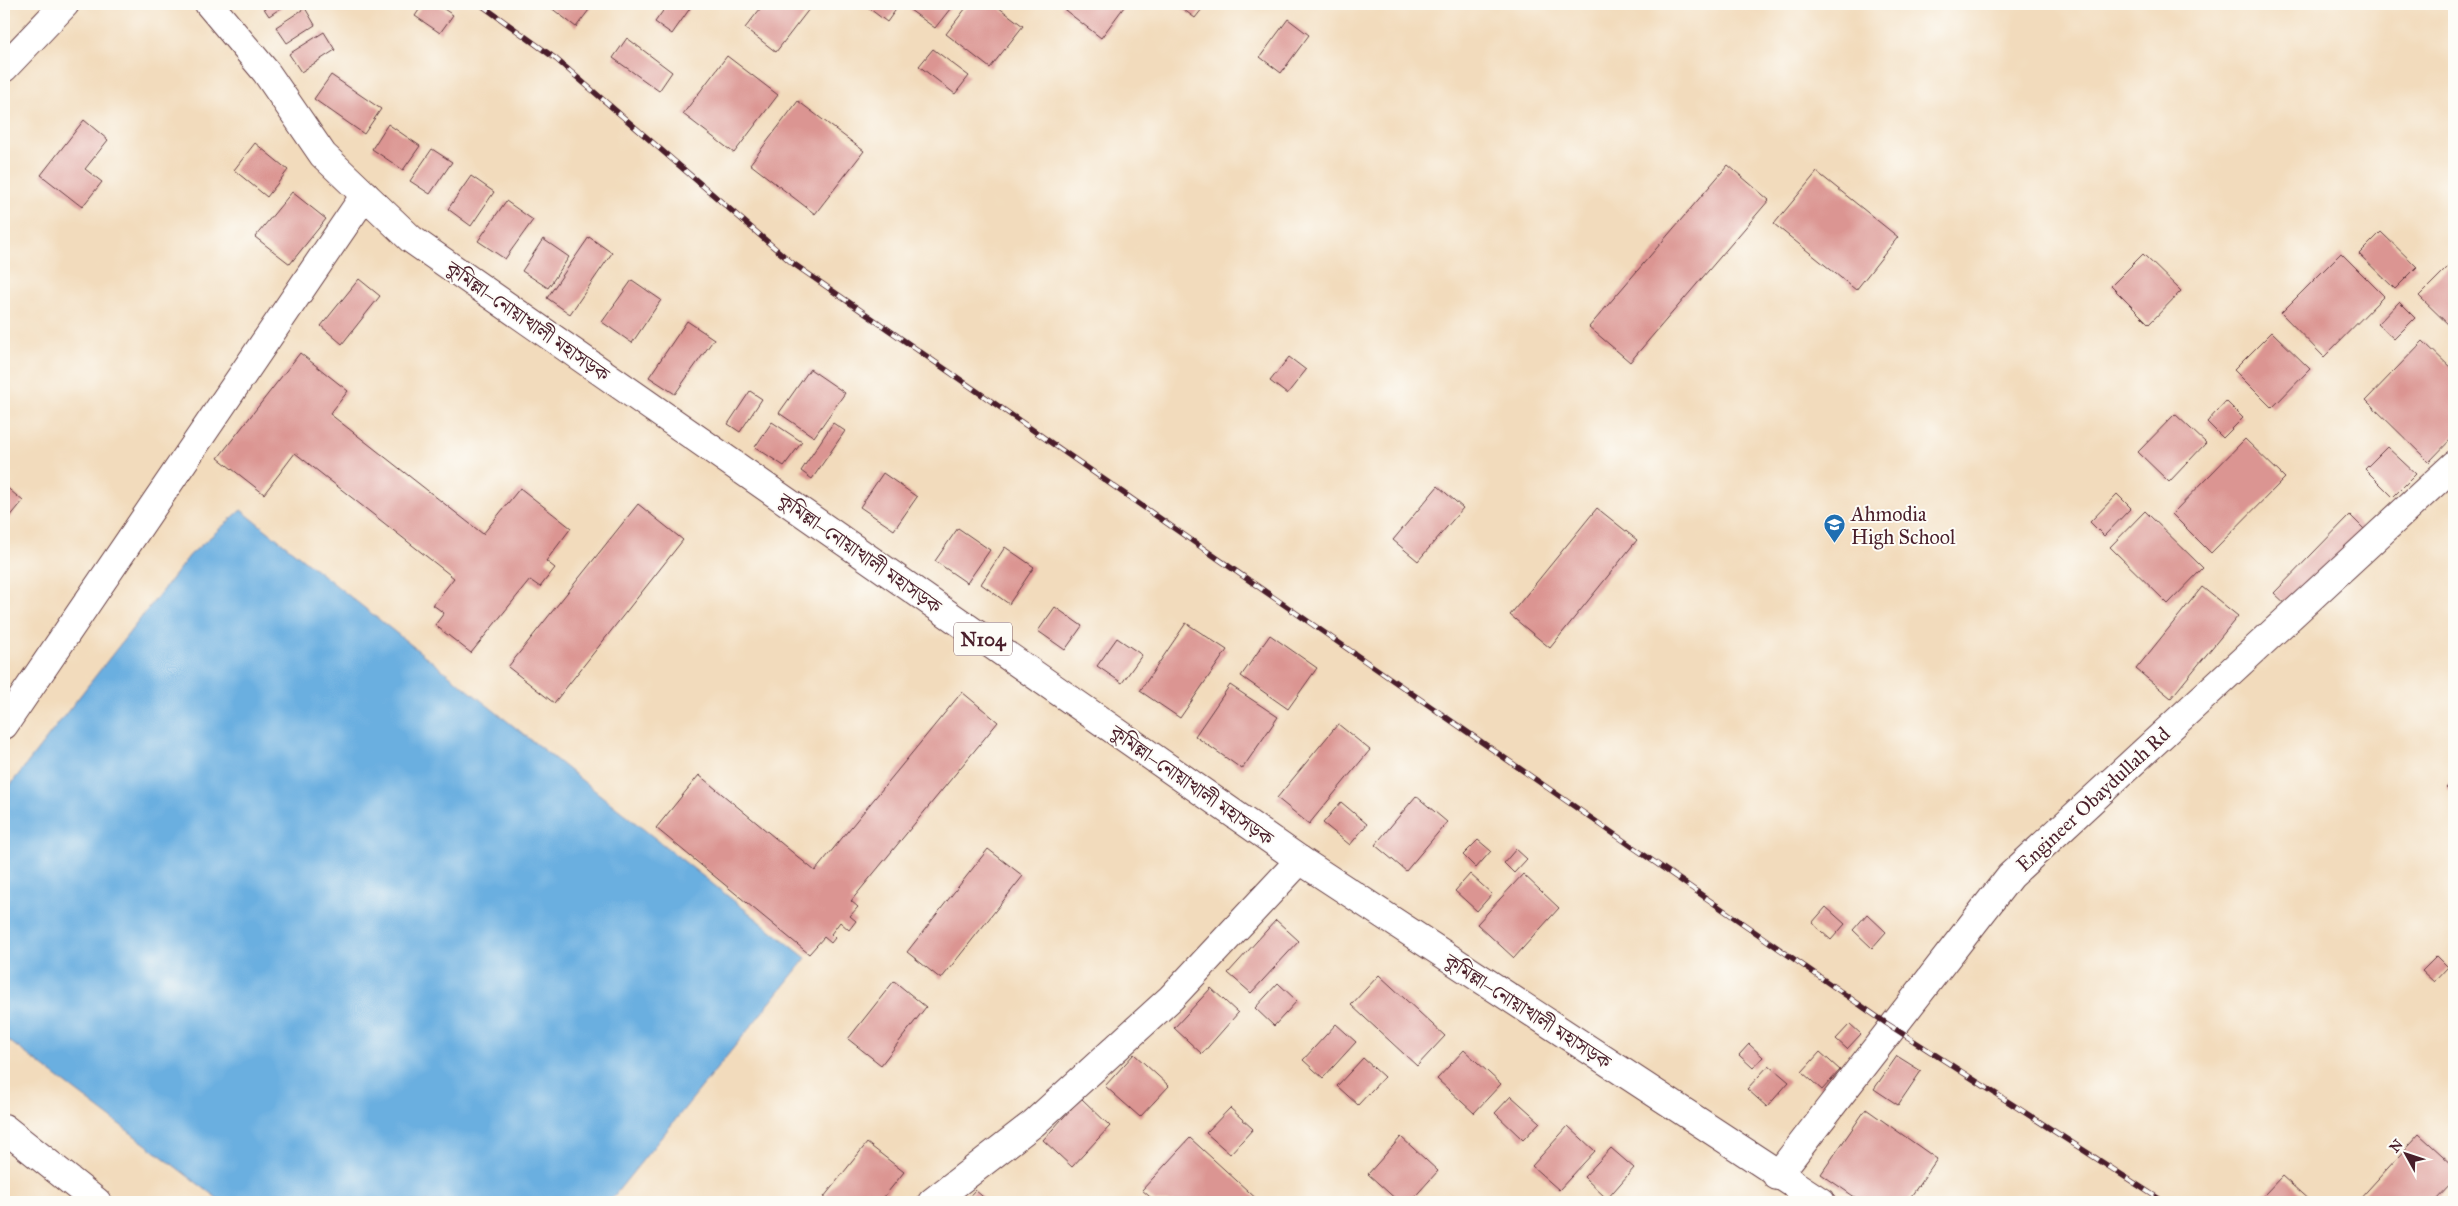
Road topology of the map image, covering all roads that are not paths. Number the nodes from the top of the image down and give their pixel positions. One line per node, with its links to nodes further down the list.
1 (65, 4): 3 (main road)
2 (209, 4): 4 (main road, কুমিল্লা–নোয়াখালী মহাসড়ক / N104)
3 (4, 68)
4 (366, 195): 6 (main road); 7 (main road, কুমিল্লা–নোয়াখালী মহাসড়ক / N104)
5 (2454, 465): 9 (main road, Engineer Obaydullah Rd)
6 (4, 725)
7 (1300, 860): 9 (main road, কুমিল্লা–নোয়াখালী মহাসড়ক / N104); 11 (main road)
8 (4, 1128): 10 (main road)
9 (1778, 1176): 12 (main road, কুমিল্লা–নোয়াখালী মহাসড়ক / N104)
10 (97, 1202)
11 (932, 1202)
12 (1820, 1202)

